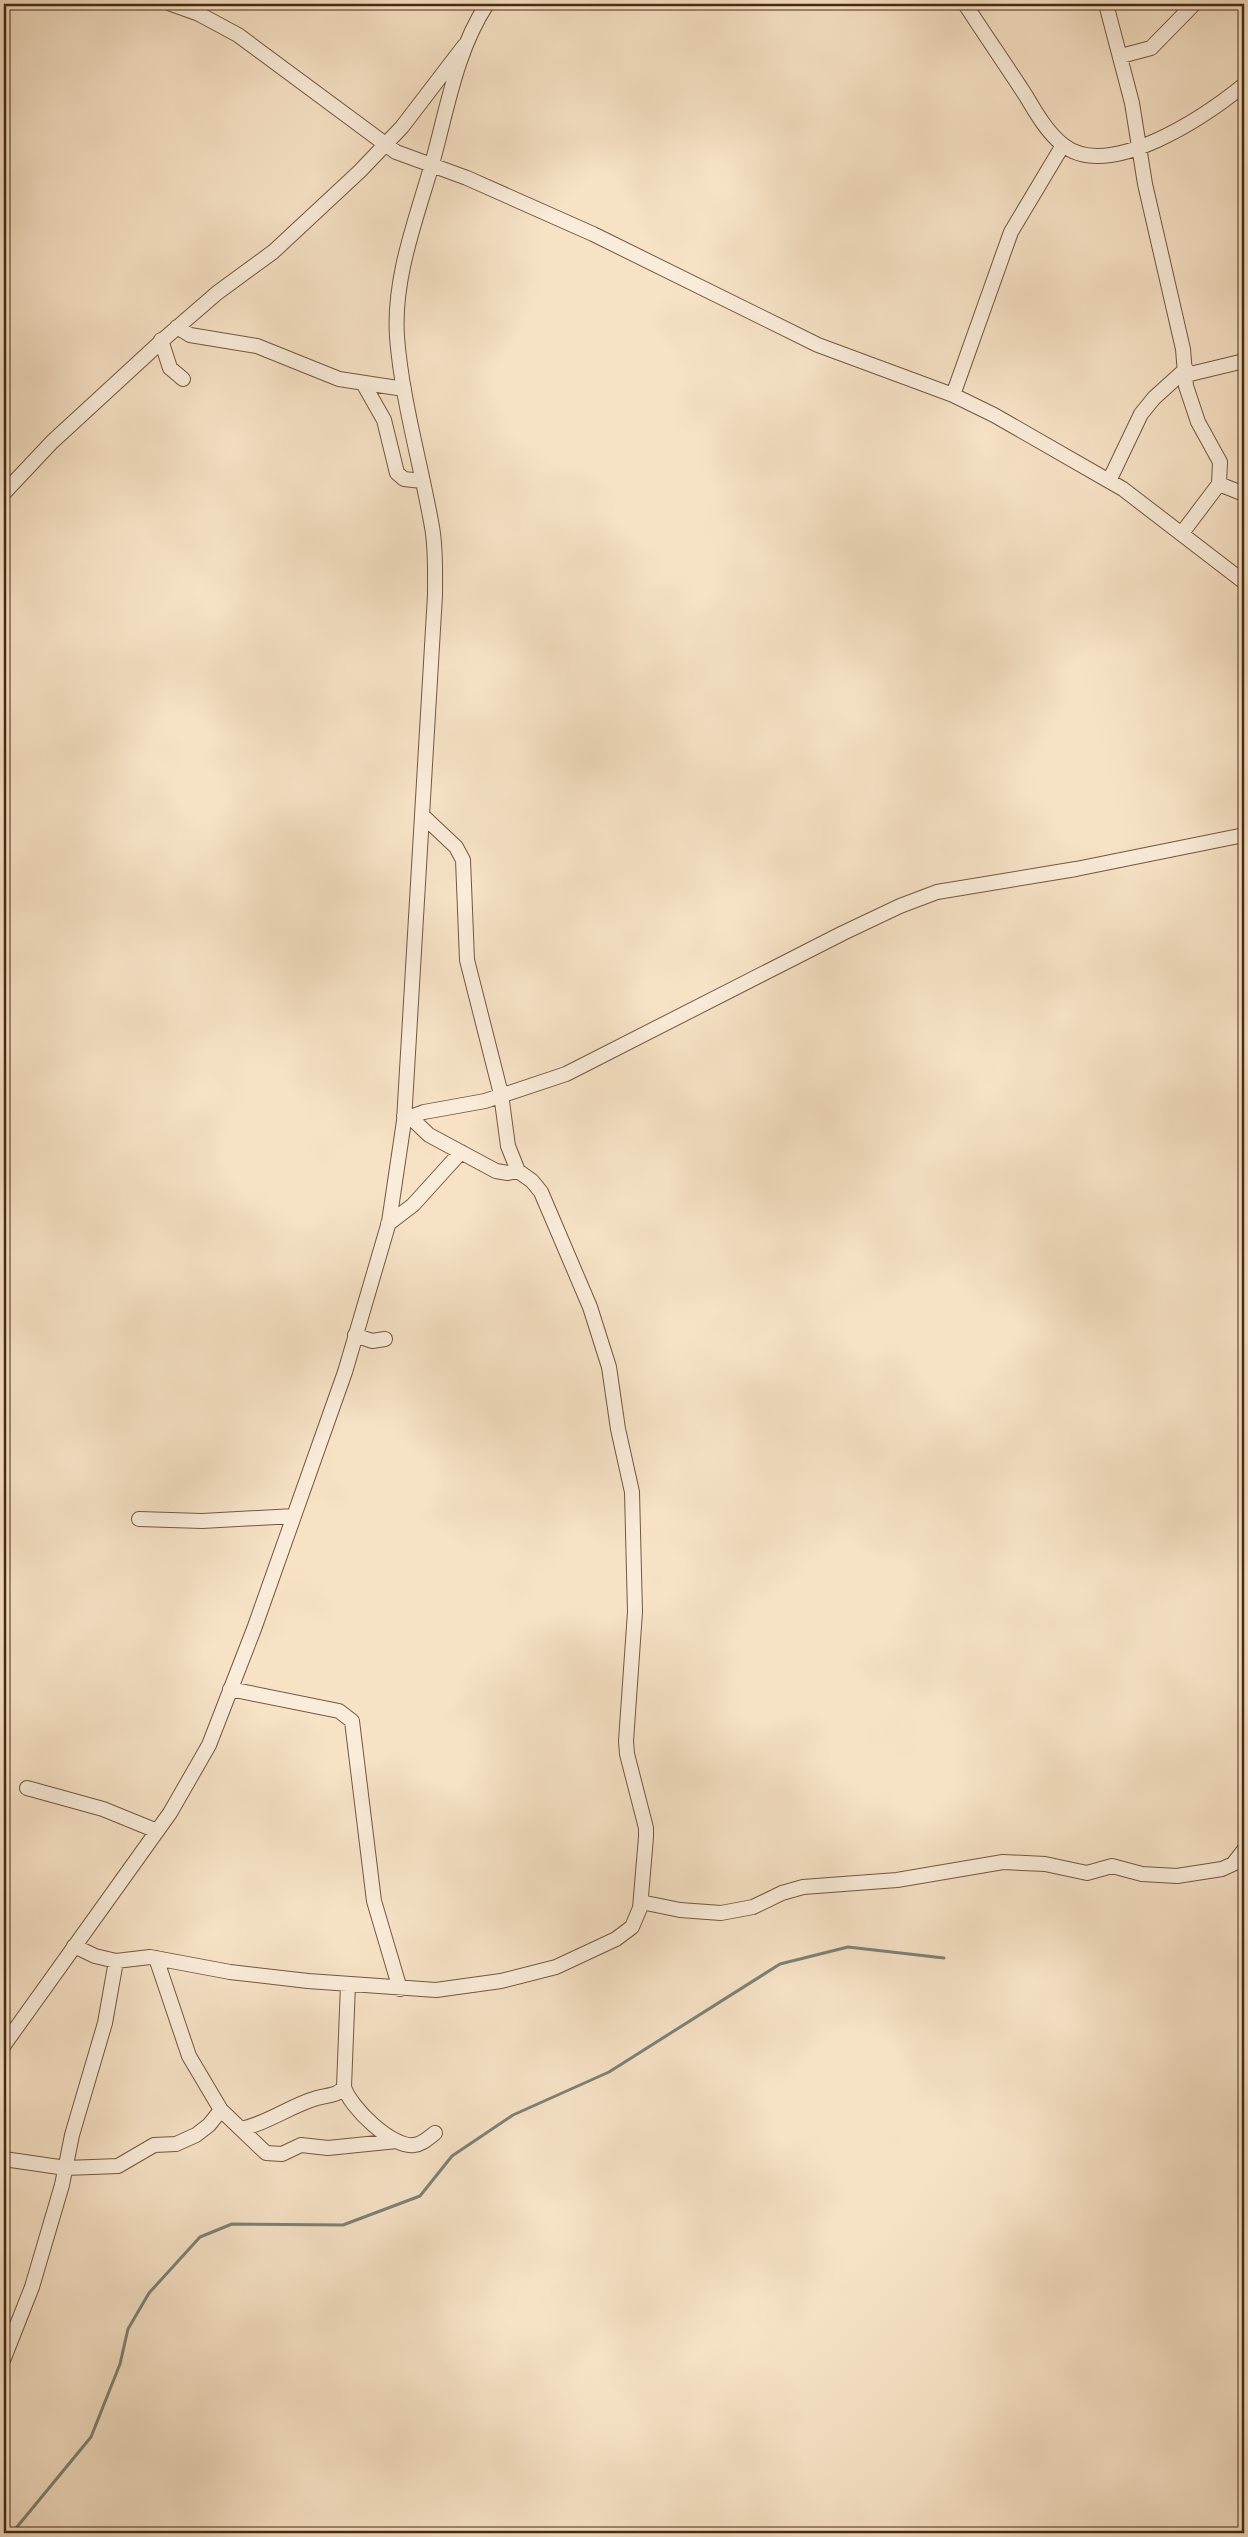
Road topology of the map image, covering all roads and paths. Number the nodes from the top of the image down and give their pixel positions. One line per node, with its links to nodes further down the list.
1 (171, 4): 10 (street)
2 (487, 4): 6 (street)
3 (965, 4): 9 (street)
4 (1106, 4): 7 (street)
5 (1194, 4): 7 (street)
6 (466, 43): 10 (street); 12 (street)
7 (1121, 56): 11 (street)
8 (1244, 85): 11 (street)
9 (1063, 145): 11 (street); 20 (street)
10 (386, 146): 12 (street); 13 (street)
11 (1140, 149): 16 (street)
12 (432, 165): 19 (street); 20 (street)
13 (177, 327): 14 (street); 18 (street)
14 (161, 340): 17 (street); 24 (street)
15 (1244, 361): 16 (street)
16 (1186, 372): 22 (street); 23 (street)
17 (183, 379)
18 (363, 383): 19 (street); 21 (street)
19 (404, 389): 21 (street)
20 (953, 395): 22 (street)
21 (422, 481): 28 (street)
22 (1110, 481): 26 (street)
23 (1219, 484): 25 (street); 26 (street)
24 (4, 493)
25 (1244, 494)
26 (1182, 533): 27 (street)
27 (1244, 582)
28 (422, 815): 30 (street); 31 (street)
29 (1244, 835): 30 (street)
30 (501, 1094): 31 (street); 33 (street)
31 (407, 1117): 32 (street); 34 (street)
32 (461, 1152): 33 (street); 34 (street)
33 (518, 1171): 43 (street)
34 (388, 1224): 35 (street)
35 (356, 1335): 36 (street); 37 (street)
36 (385, 1340)
37 (294, 1516): 38 (street); 39 (street)
38 (139, 1519)
39 (230, 1689): 41 (street); 48 (street)
40 (27, 1788): 41 (street)
41 (157, 1831): 44 (street)
42 (1244, 1850): 43 (street)
43 (641, 1902): 48 (street)
44 (74, 1946): 46 (street); 49 (street)
45 (156, 1958): 46 (street); 47 (street); 51 (street)
46 (116, 1961): 56 (street)
47 (348, 1984): 48 (street); 50 (street)
48 (400, 1989)
49 (4, 2045)
50 (344, 2087): 52 (street); 54 (street)
51 (222, 2110): 52 (street); 56 (street)
52 (241, 2129): 54 (street)
53 (435, 2133): 54 (street)
54 (397, 2141)
55 (4, 2159): 56 (street)
56 (66, 2168): 57 (street)
57 (4, 2358)

